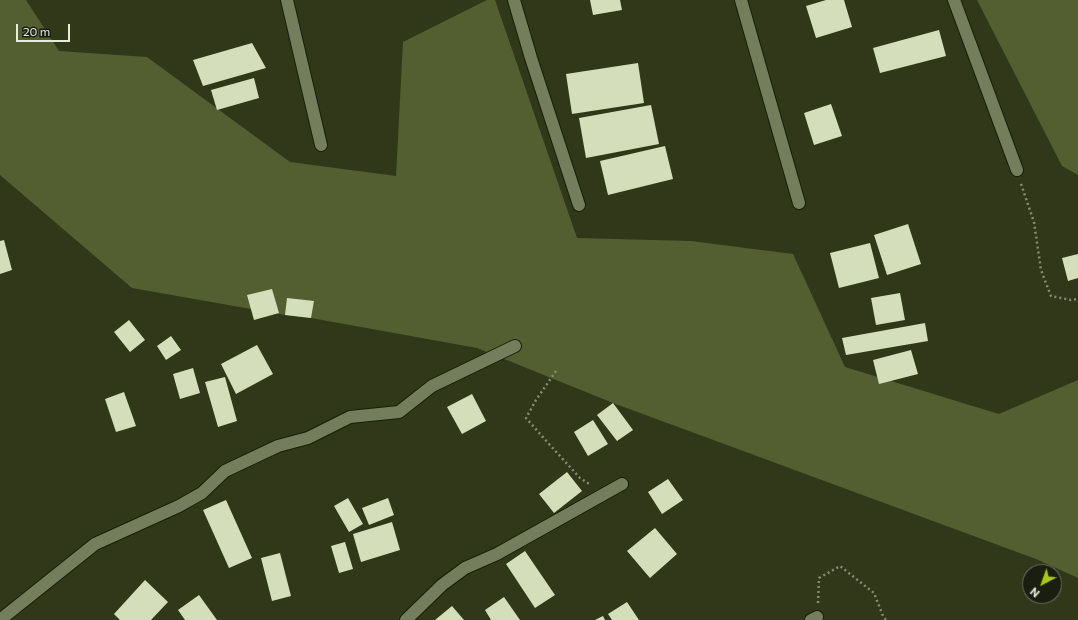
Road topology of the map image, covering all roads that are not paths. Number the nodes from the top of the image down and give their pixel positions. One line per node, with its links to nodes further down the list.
1 (287, 0): 5 (street)
2 (514, 0): 8 (street)
3 (741, 0): 7 (street)
4 (954, 0): 6 (street)
5 (321, 144)
6 (1017, 170)
7 (799, 203)
8 (579, 205)
9 (515, 346): 11 (street)
10 (622, 484): 12 (street)
11 (0, 620)
12 (406, 620)

